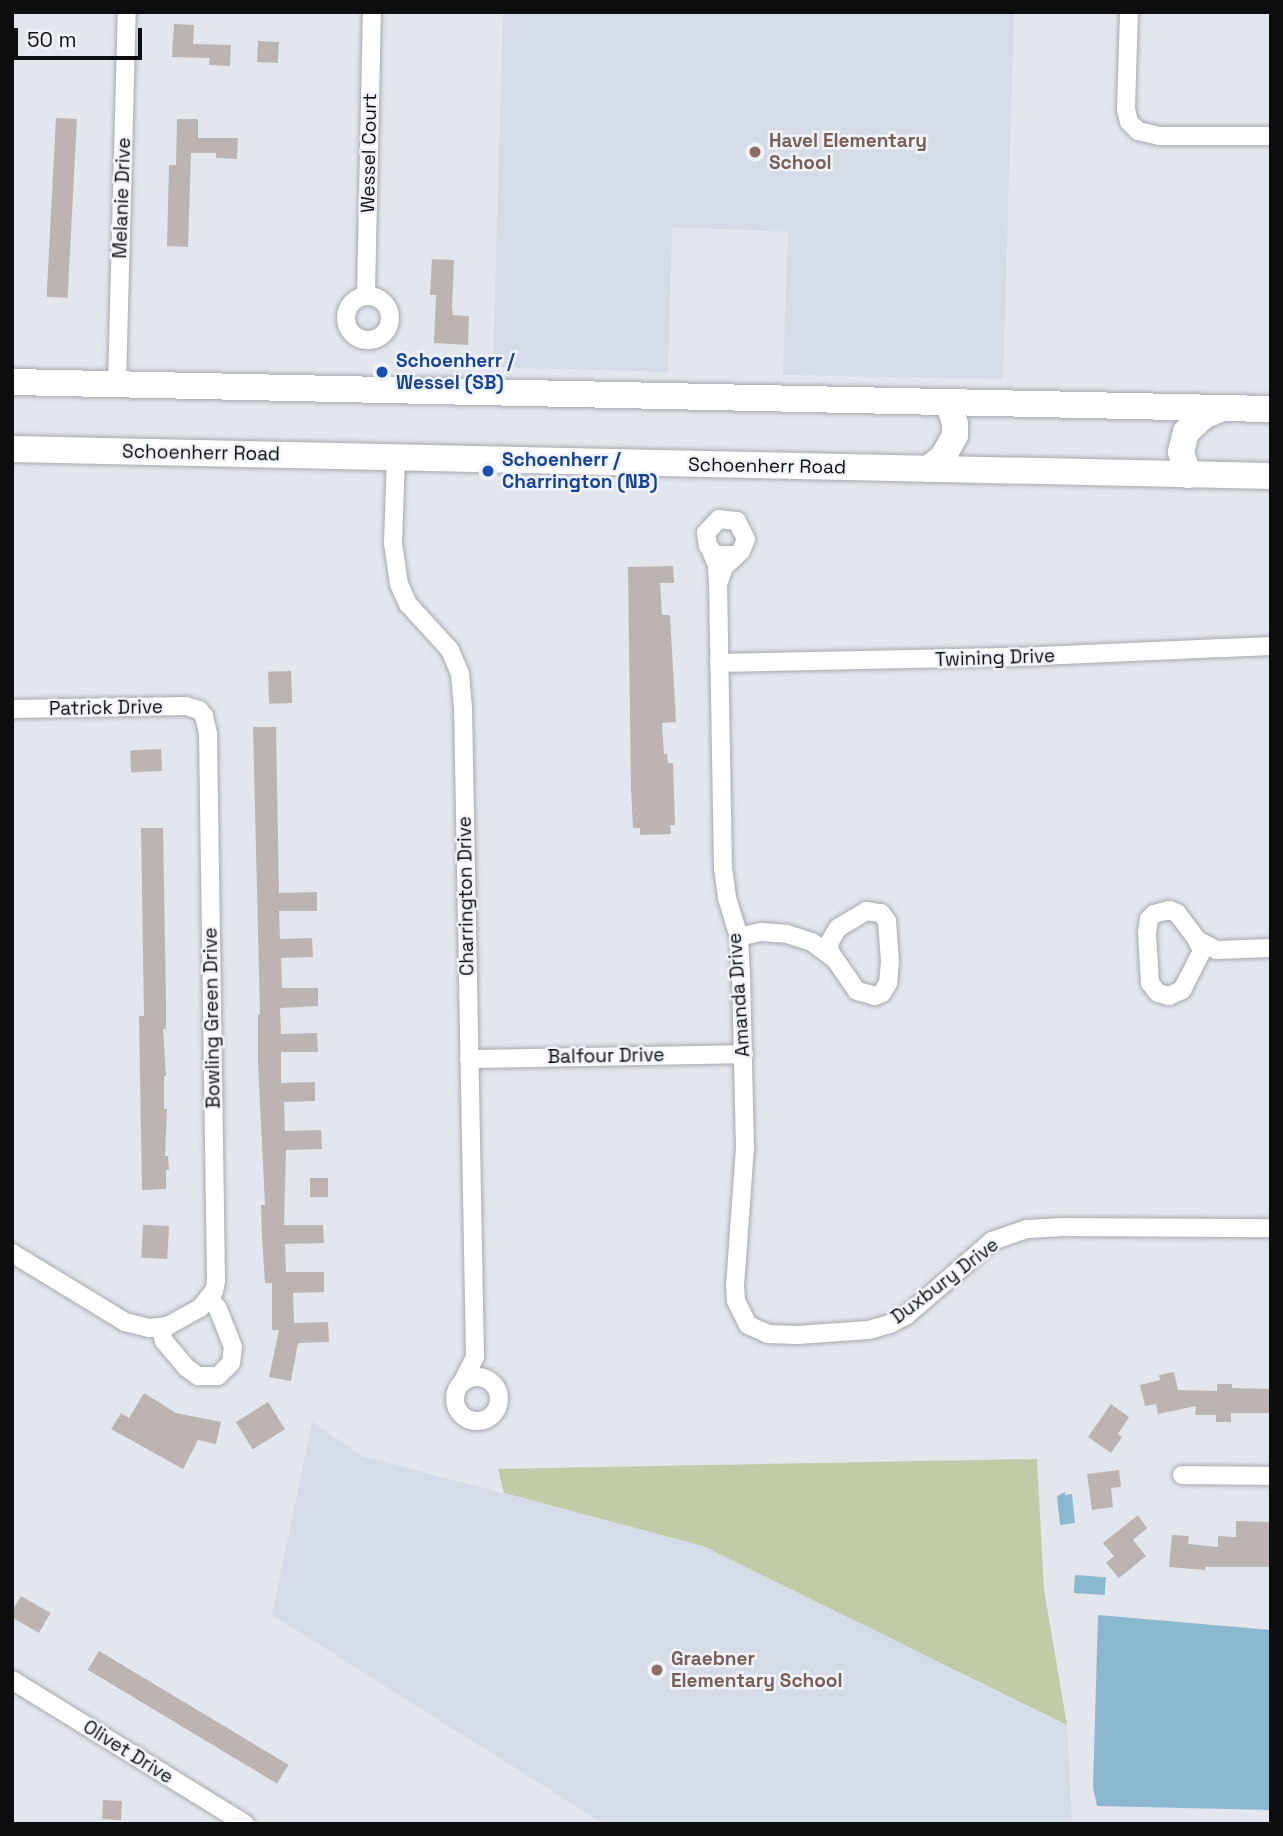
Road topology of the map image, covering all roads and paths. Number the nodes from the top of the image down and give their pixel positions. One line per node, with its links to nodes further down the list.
1 (127, 12): 7 (street, Melanie Drive)
2 (372, 12): 5 (street, Wessel Court)
3 (1129, 12): 4 (street)
4 (1271, 136)
5 (366, 294)
6 (12, 382): 7 (main road)
7 (117, 384): 8 (main road)
8 (949, 403): 9 (main road); 13 (main road)
9 (1225, 408): 10 (main road); 14 (main road)
10 (1271, 409)
11 (12, 449): 12 (main road, Schoenherr Road)
12 (396, 457): 13 (main road, Schoenherr Road); 32 (street, Charrington Drive)
13 (928, 469): 14 (main road, Schoenherr Road)
14 (1188, 475): 15 (main road, Schoenherr Road)
15 (1271, 476)
16 (711, 551): 17 (street); 17 (street); 18 (street, Amanda Drive)
17 (736, 555): 18 (street)
18 (718, 582): 20 (street, Amanda Drive)
19 (1271, 646): 20 (street, Twining Drive)
20 (719, 663): 24 (street, Amanda Drive)
21 (12, 709): 22 (street, Patrick Drive)
22 (199, 710): 35 (street, Bowling Green Drive)
23 (838, 928): 26 (street); 29 (street); 29 (street)
24 (739, 937): 26 (street); 31 (street, Amanda Drive)
25 (1197, 940): 28 (street); 30 (street); 30 (street)
26 (812, 942): 29 (street)
27 (1271, 948): 28 (street)
28 (1217, 950): 30 (street)
29 (834, 959)
30 (1196, 966)
31 (744, 1054): 32 (street, Balfour Drive); 36 (street, Amanda Drive)
32 (469, 1059): 38 (street, Charrington Drive)
33 (1271, 1228): 36 (street, Duxbury Drive)
34 (12, 1253): 37 (street)
35 (210, 1299): 37 (street); 37 (street)
36 (748, 1325)
37 (160, 1327)
38 (475, 1357): 39 (street, Charrington Drive); 40 (street, Charrington Drive)
39 (489, 1381): 40 (street); 40 (street, Charrington Drive)
40 (462, 1383)
41 (1182, 1475): 42 (street)
42 (1271, 1476)
43 (12, 1680): 44 (street, Olivet Drive)
44 (237, 1822)

